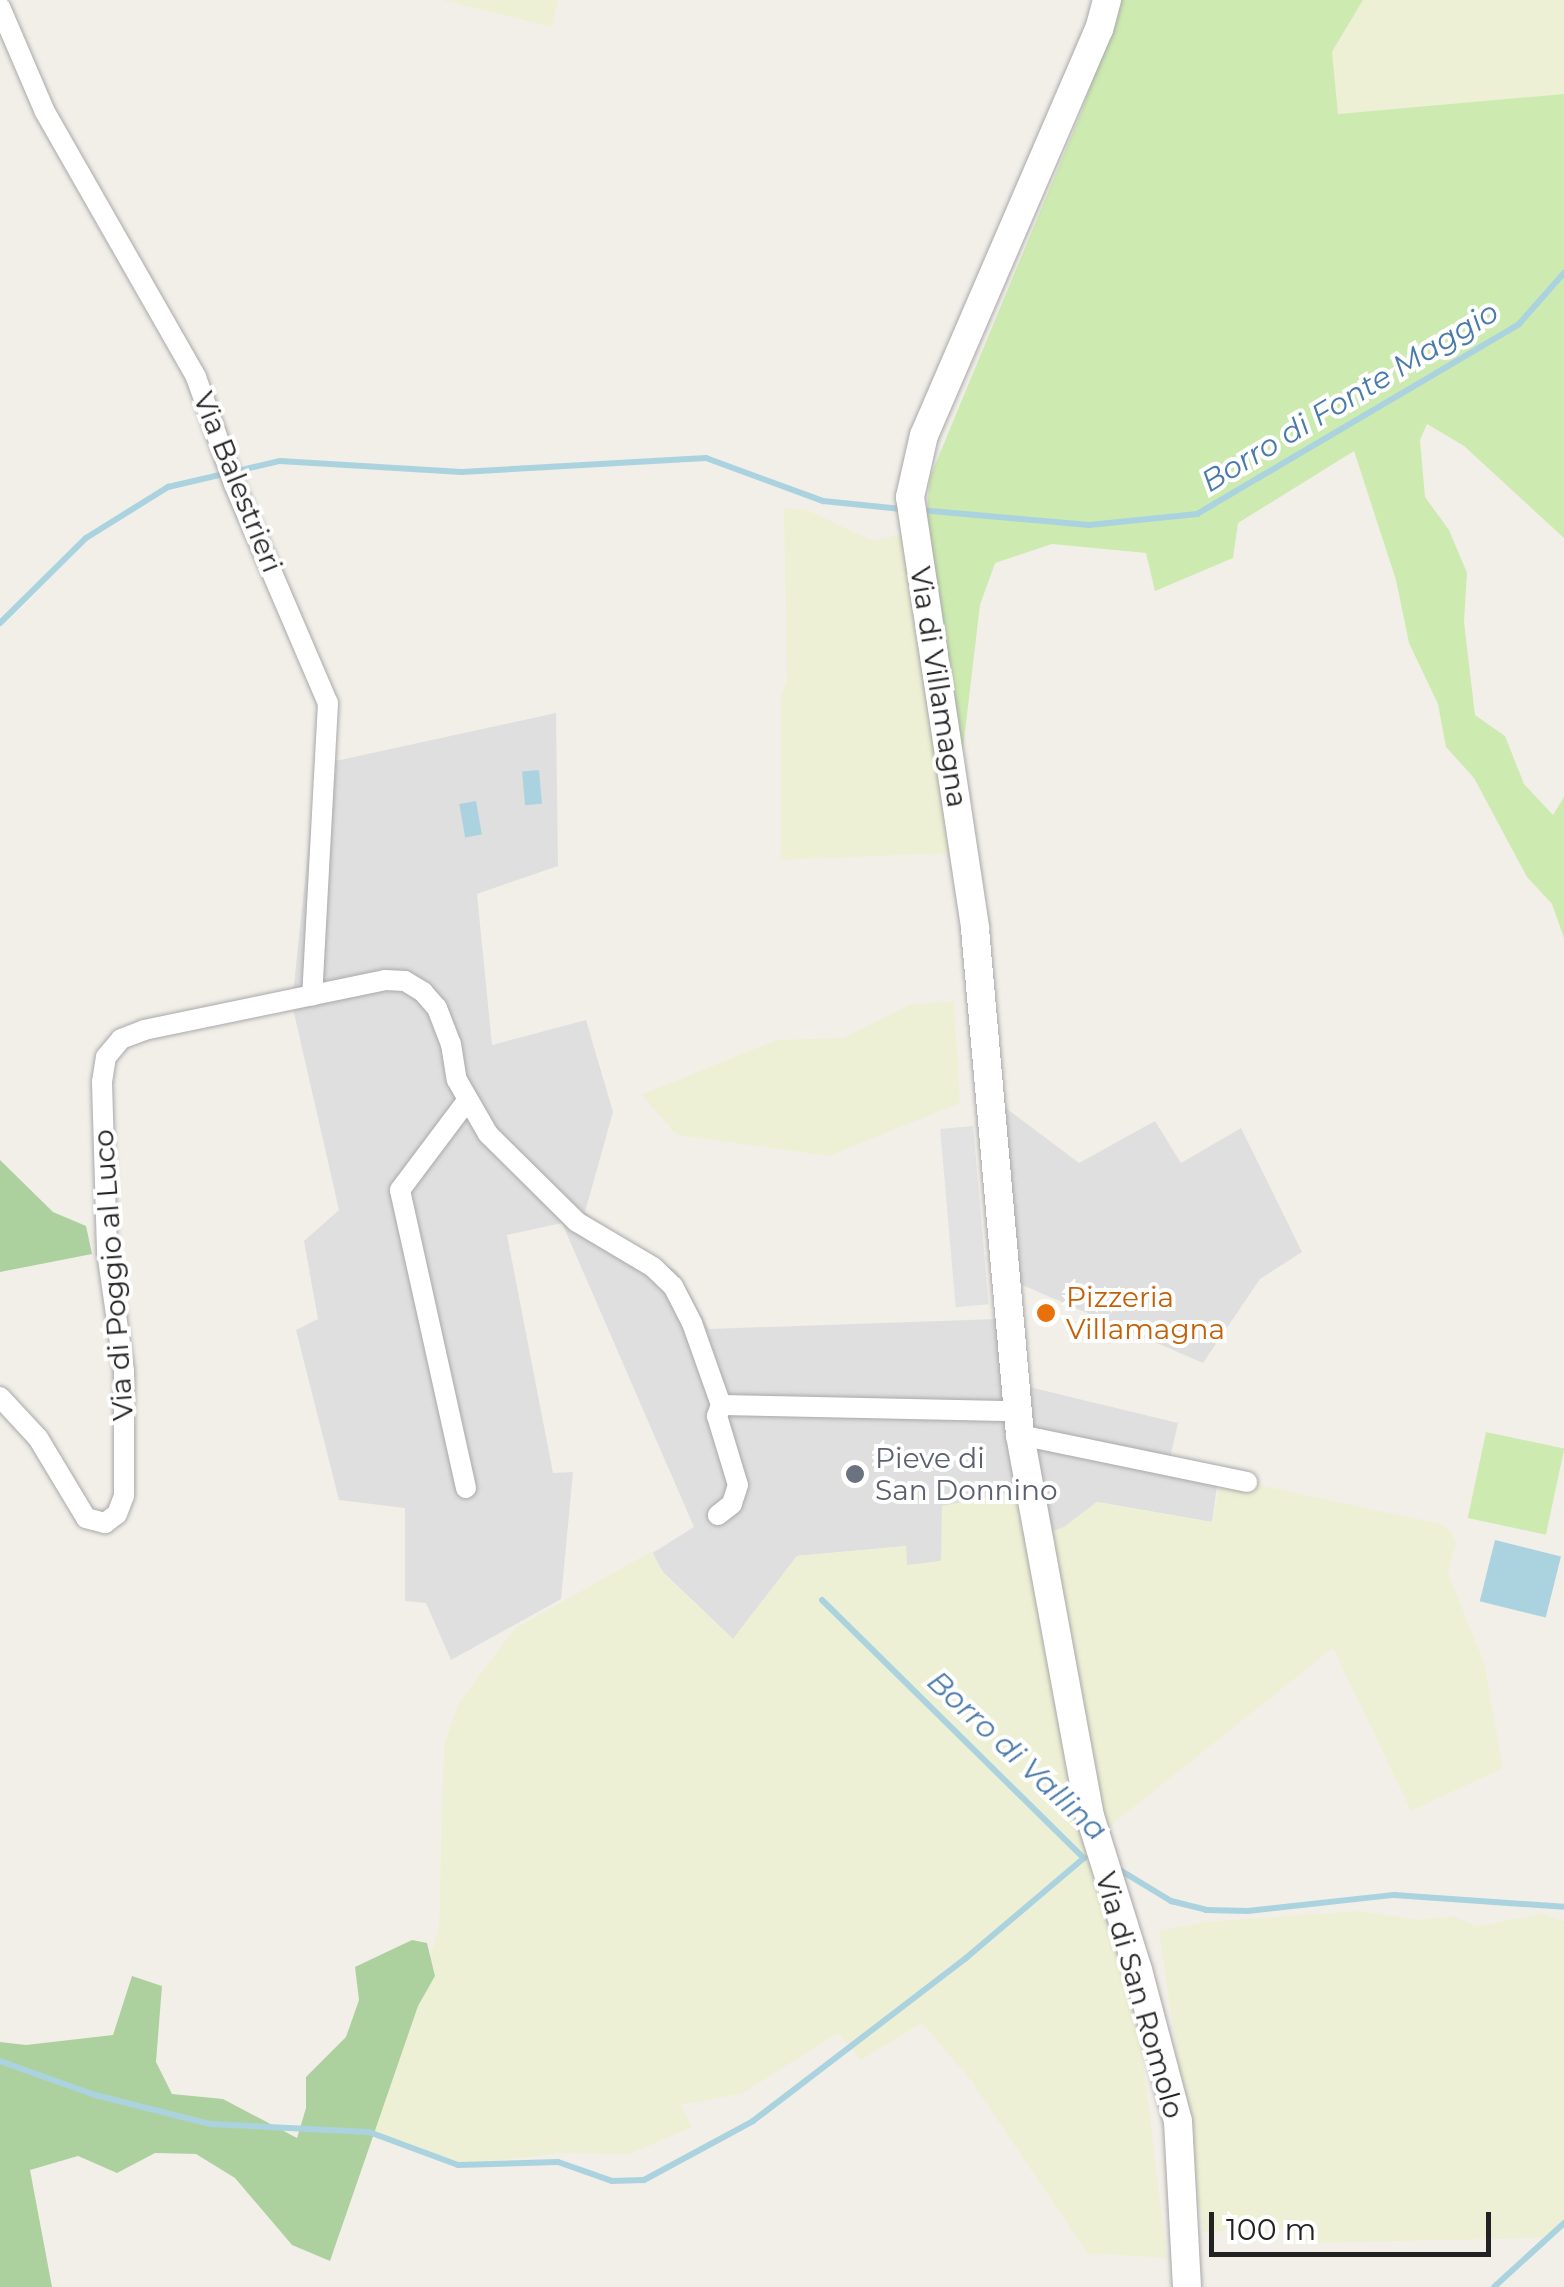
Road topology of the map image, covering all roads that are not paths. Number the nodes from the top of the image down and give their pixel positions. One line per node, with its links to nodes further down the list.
1 (1107, 0): 7 (street, Via di Villamagna)
2 (0, 8): 3 (street, Via Balestrieri)
3 (312, 996): 4 (street, Via di Poggio al Luco); 5 (street, Via di Poggio al Luco)
4 (466, 1102): 6 (street, Via di Poggio al Luco); 9 (street)
5 (0, 1397)
6 (721, 1405): 7 (street); 10 (street, Via di Poggio al Luco)
7 (1018, 1423): 8 (street); 11 (street, Via di San Romolo)
8 (1247, 1482)
9 (466, 1488)
10 (718, 1515)
11 (1187, 2287)

